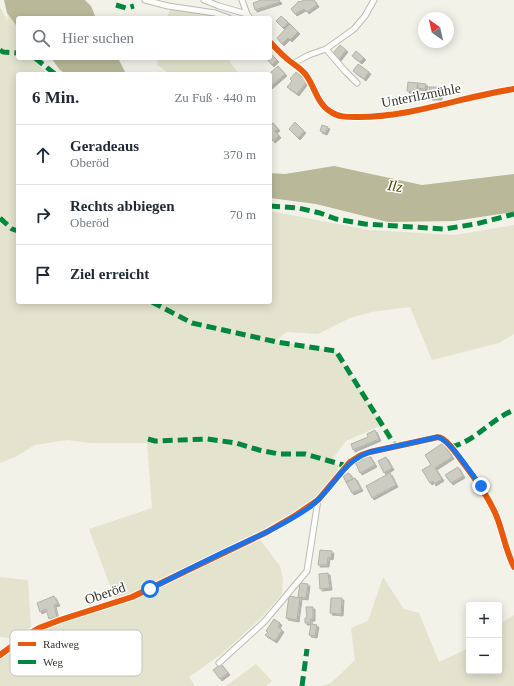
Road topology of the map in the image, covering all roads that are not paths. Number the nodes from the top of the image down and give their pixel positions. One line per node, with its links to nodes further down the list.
1 (145, 0): 5 (street)
2 (204, 0): 6 (street)
3 (242, 0): 6 (street)
4 (374, 0): 8 (street)
5 (223, 16)
6 (249, 16)
7 (272, 44): 9 (street, Unterilzmühle)
8 (326, 49): 9 (street); 10 (street)
9 (294, 63): 11 (street, Unterilzmühle)
10 (357, 82)
11 (514, 89)
12 (318, 500): 13 (street, Oberöd); 14 (street, Oberöd); 17 (street)
13 (514, 567)
14 (36, 630)
15 (10, 648): 16 (street, Oberöd)
16 (0, 655)
17 (219, 663)

